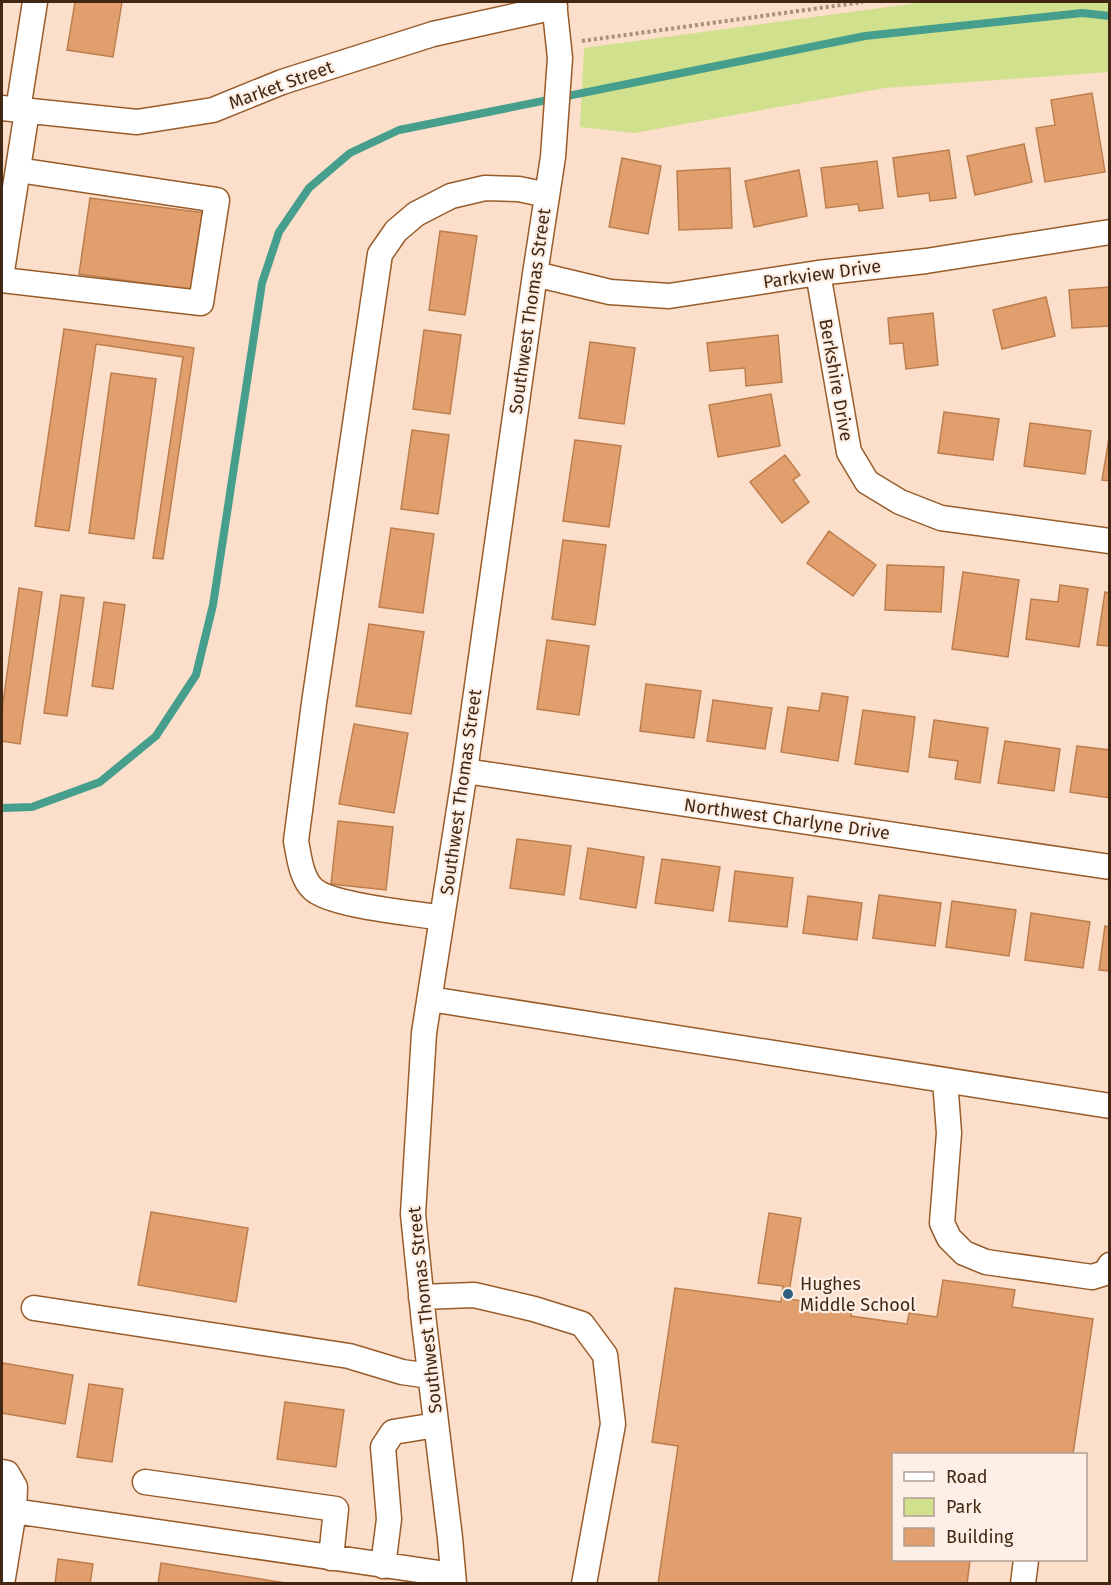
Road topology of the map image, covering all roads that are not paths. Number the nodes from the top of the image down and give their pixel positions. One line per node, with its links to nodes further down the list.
1 (35, 2): 3 (street)
2 (554, 4): 3 (street, Market Street); 5 (street, Southwest Thomas Street)
3 (16, 110): 4 (street)
4 (18, 170): 7 (street); 10 (street)
5 (547, 195): 9 (street, Southwest Thomas Street); 14 (street)
6 (1110, 232): 8 (street, Parkview Drive)
7 (2, 271)
8 (818, 273): 9 (street, Parkview Drive); 11 (street, Berkshire Drive)
9 (535, 274): 12 (street, Southwest Thomas Street)
10 (2, 280)
11 (1110, 541)
12 (465, 771): 13 (street, Northwest Charlyne Drive); 14 (street, Southwest Thomas Street)
13 (1110, 867)
14 (442, 918): 15 (street, Southwest Thomas Street)
15 (430, 999): 16 (street); 19 (street, Southwest Thomas Street)
16 (945, 1080): 17 (street); 18 (street)
17 (1110, 1106)
18 (1110, 1265)
19 (422, 1297): 21 (street, Southwest Thomas Street); 31 (street)
20 (34, 1308): 21 (street)
21 (430, 1376): 22 (street, Southwest Thomas Street)
22 (436, 1425): 28 (street); 29 (street, Southwest Thomas Street)
23 (2, 1472): 25 (street)
24 (145, 1482): 26 (street)
25 (14, 1511): 26 (street); 30 (street)
26 (332, 1558): 28 (street)
27 (1026, 1561): 32 (street)
28 (383, 1566): 29 (street)
29 (453, 1579)
30 (2, 1584)
31 (584, 1584)
32 (1023, 1584)

